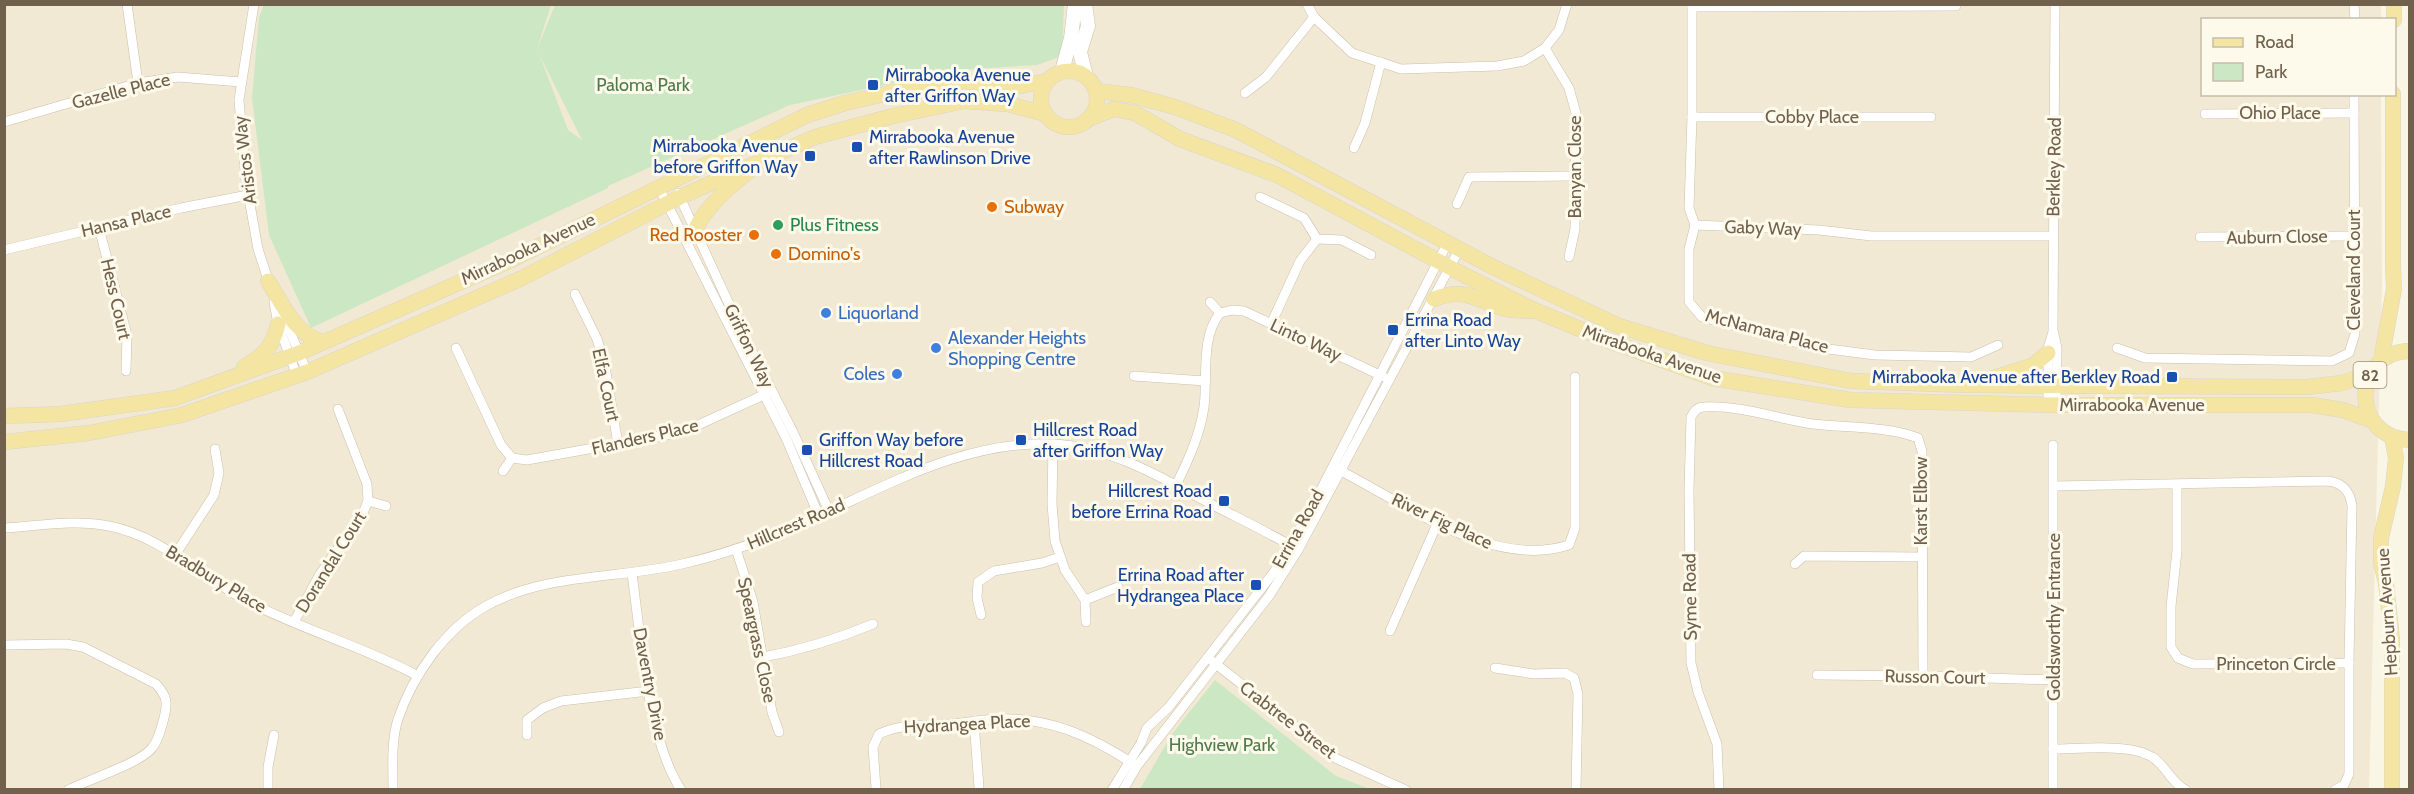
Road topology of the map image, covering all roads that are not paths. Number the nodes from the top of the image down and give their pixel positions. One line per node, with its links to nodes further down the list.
1 (127, 4): 17 (street)
2 (254, 4): 16 (street, Aristos Way)
3 (1076, 4): 13 (street)
4 (1085, 4): 14 (street)
5 (1307, 4): 10 (street)
6 (1567, 4): 11 (street)
7 (2055, 4): 40 (street, Berkley Road)
8 (1692, 6): 9 (street); 25 (street)
9 (1956, 6)
10 (1314, 17): 12 (street); 19 (street)
11 (1545, 48): 12 (street); 31 (street, Banyan Close)
12 (1381, 62): 29 (street)
13 (1062, 71): 14 (main road); 15 (main road, Mirrabooka Avenue)
14 (1086, 76): 18 (main road)
15 (1047, 81): 23 (main road); 32 (main road, Mirrabooka Avenue)
16 (241, 82): 17 (street, Gazelle Place); 33 (street, Aristos Way)
17 (138, 83): 28 (street, Gazelle Place)
18 (1096, 91): 27 (main road); 44 (main road, Mirrabooka Avenue)
19 (1245, 93)
20 (2354, 96): 22 (street, Cleveland Court)
21 (2393, 96): 65 (main road, 82)
22 (2354, 113): 24 (street, Ohio Place); 41 (street, Cleveland Court)
23 (1046, 114): 27 (main road, Mirrabooka Avenue); 30 (main road, Mirrabooka Avenue)
24 (2205, 114)
25 (1692, 117): 26 (street, Cobby Place); 37 (street)
26 (1931, 117)
27 (1088, 119): 48 (main road, Mirrabooka Avenue)
28 (4, 122)
29 (1354, 148)
30 (767, 158): 35 (main road, Mirrabooka Avenue); 39 (main road)
31 (1574, 176): 36 (street); 47 (street, Banyan Close)
32 (665, 183): 35 (street, Griffon Way); 35 (street, Griffon Way); 58 (main road, Mirrabooka Avenue)
33 (248, 195): 38 (street, Hansa Place); 49 (street, Aristos Way)
34 (1260, 197): 43 (street)
35 (673, 200): 39 (street, Griffon Way); 67 (main road, Mirrabooka Avenue); 76 (street, Griffon Way)
36 (1456, 204)
37 (1695, 225): 40 (street, Gaby Way); 59 (street, McNamara Place)
38 (99, 228): 45 (street, Hansa Place); 66 (street, Hess Court)
39 (695, 230): 76 (street, Griffon Way)
40 (2053, 236): 57 (street, Berkley Road)
41 (2354, 236): 42 (street, Auburn Close); 61 (street, Cleveland Court)
42 (2200, 237)
43 (1317, 239): 46 (street); 56 (street)
44 (1453, 247): 48 (street, Errina Road); 48 (street, Errina Road); 74 (main road, Mirrabooka Avenue)
45 (4, 250)
46 (1371, 255)
47 (1569, 257)
48 (1444, 265): 51 (street, Errina Road); 53 (main road, Mirrabooka Avenue); 70 (street, Errina Road)
49 (268, 281): 55 (street, Aristos Way); 58 (main road)
50 (575, 294): 85 (street, Elfa Court)
51 (1434, 300): 53 (main road); 70 (street, Errina Road)
52 (1210, 302): 54 (street)
53 (1536, 311): 77 (main road, Mirrabooka Avenue)
54 (1220, 313): 56 (street, Linto Way); 72 (street)
55 (278, 319): 64 (street, Aristos Way); 73 (main road)
56 (1271, 324): 70 (street, Linto Way)
57 (2053, 330): 63 (street, Berkley Road); 75 (street, Berkley Road)
58 (323, 342): 64 (main road, Mirrabooka Avenue)
59 (1998, 345)
60 (456, 348): 89 (street)
61 (2117, 348)
62 (2409, 351): 65 (main road, 82)
63 (2048, 353): 74 (main road); 75 (street, Berkley Road)
64 (294, 354): 67 (street, Aristos Way); 73 (main road, Mirrabooka Avenue)
65 (2381, 361): 68 (main road, 82)
66 (126, 371)
67 (302, 374): 84 (main road, Mirrabooka Avenue)
68 (2370, 374): 75 (main road, Mirrabooka Avenue); 81 (main road, 82)
69 (1134, 376): 72 (street)
70 (1385, 377): 90 (street, Errina Road)
71 (1575, 377): 99 (street, River Fig Place)
72 (1205, 381): 93 (street)
73 (215, 383): 80 (main road, Mirrabooka Avenue)
74 (1964, 385): 75 (main road, Mirrabooka Avenue)
75 (2052, 386): 77 (street, Berkley Road)
76 (768, 393): 85 (street, Flanders Place); 97 (street, Griffon Way); 98 (street, Griffon Way)
77 (2052, 405): 81 (main road, Mirrabooka Avenue)
78 (1702, 407): 105 (street, Karst Elbow); 141 (street, Syme Road)
79 (338, 409): 95 (street, Dorandal Court)
80 (4, 416)
81 (2373, 421): 82 (main road)
82 (2391, 437): 83 (main road); 145 (main road, Hepburn Avenue)
83 (2409, 440)
84 (4, 442)
85 (618, 444): 89 (street, Flanders Place)
86 (1053, 444): 93 (street, Hillcrest Road); 97 (street, Hillcrest Road); 104 (street)
87 (2053, 445): 94 (street, Goldsworthy Entrance)
88 (215, 448): 103 (street)
89 (512, 458): 91 (street)
90 (1337, 468): 99 (street, River Fig Place); 101 (street, Errina Road)
91 (503, 471)
92 (2177, 484): 94 (street, Princeton Circle); 118 (street, Princeton Circle); 118 (street, Princeton Circle)
93 (1176, 486): 101 (street, Hillcrest Road)
94 (2054, 486): 123 (street, Goldsworthy Entrance)
95 (368, 501): 96 (street, Dorandal Court); 111 (street, Dorandal Court)
96 (386, 506)
97 (829, 511): 98 (street, Hillcrest Road)
98 (819, 516): 102 (street, Hillcrest Road)
99 (1438, 522): 114 (street)
100 (4, 528): 103 (street, Bradbury Place)
101 (1294, 547): 117 (street, Errina Road)
102 (736, 549): 107 (street, Hillcrest Road); 116 (street, Speargrass Close)
103 (175, 555): 111 (street, Bradbury Place)
104 (1060, 557): 109 (street); 110 (street)
105 (1922, 557): 106 (street); 121 (street, Karst Elbow)
106 (1795, 564)
107 (632, 574): 122 (street, Hillcrest Road); 124 (street, Daventry Drive)
108 (1118, 587): 109 (street)
109 (1085, 600): 112 (street)
110 (981, 615)
111 (294, 622): 122 (street, Bradbury Place)
112 (1086, 622)
113 (873, 624): 116 (street)
114 (1390, 631)
115 (4, 645): 133 (street)
116 (763, 657): 126 (street, Speargrass Close)
117 (1211, 661): 130 (street, Errina Road); 130 (street, Errina Road); 139 (street, Crabtree Street)
118 (2349, 663): 144 (street)
119 (1495, 669): 140 (street)
120 (1817, 675): 121 (street, Russon Court)
121 (1923, 675): 123 (street, Russon Court)
122 (418, 676): 135 (street, Hillcrest Road)
123 (2054, 680): 129 (street, Goldsworthy Entrance)
124 (649, 691): 128 (street); 136 (street, Daventry Drive)
125 (974, 721): 130 (street, Hydrangea Place); 131 (street, Hydrangea Place); 132 (street)
126 (778, 732)
127 (274, 735): 134 (street)
128 (526, 735)
129 (2053, 749): 142 (street, Goldsworthy Entrance); 143 (street)
130 (1132, 764): 137 (street, Errina Road); 138 (street, Errina Road)
131 (876, 788)
132 (979, 788)
133 (69, 789)
134 (268, 789)
135 (393, 789)
136 (681, 789)
137 (1112, 789)
138 (1123, 789)
139 (1406, 789)
140 (1576, 789)
141 (1719, 789)
142 (2053, 789)
143 (2186, 789)
144 (2335, 789)
145 (2392, 789)

